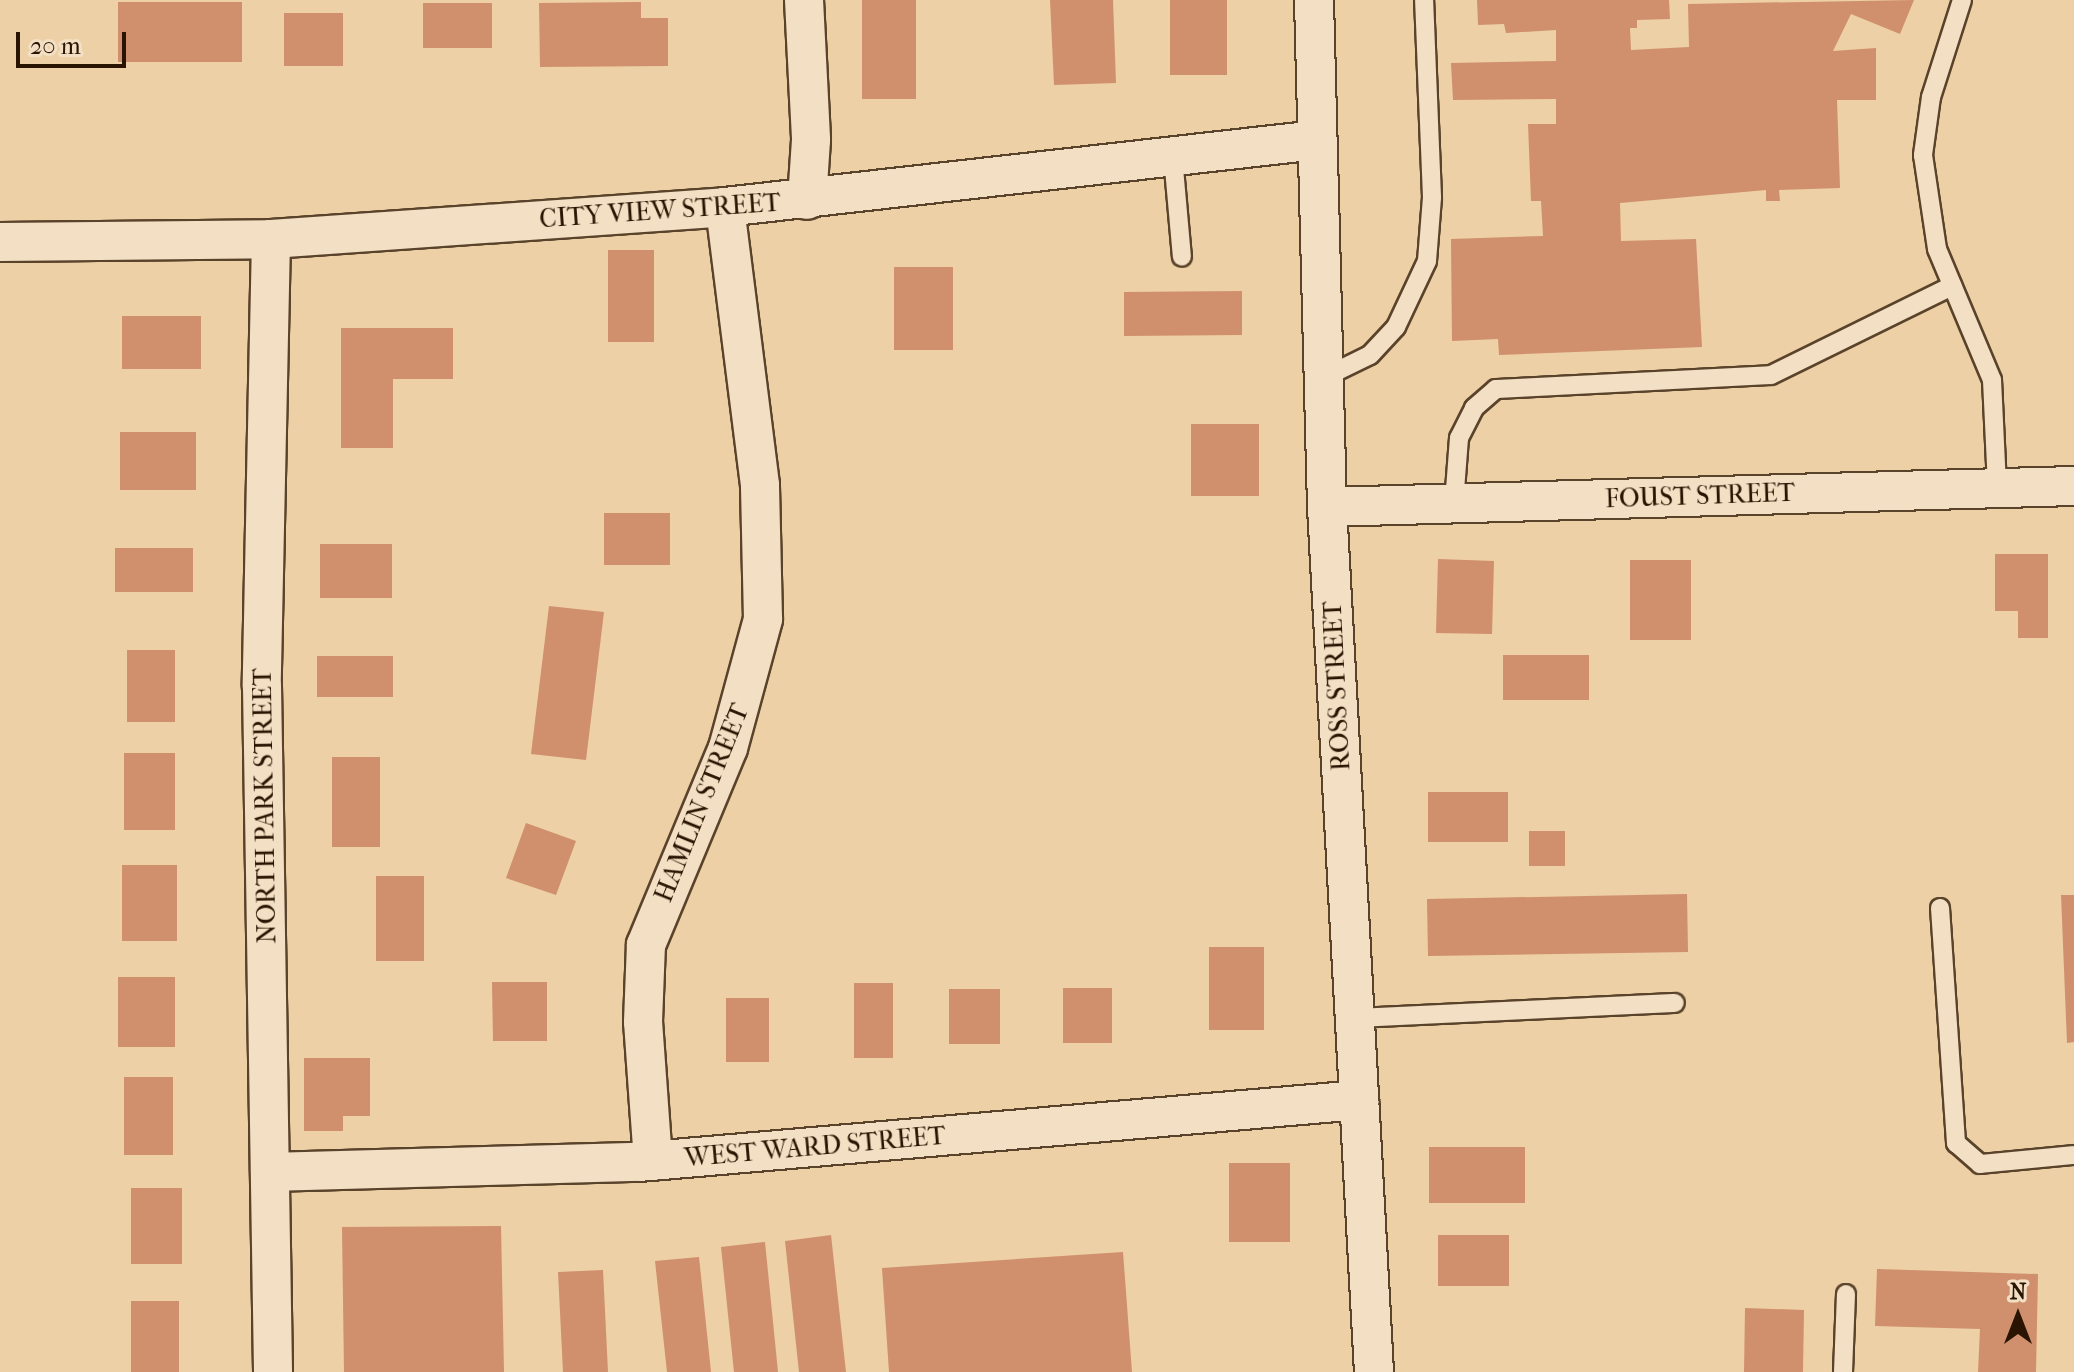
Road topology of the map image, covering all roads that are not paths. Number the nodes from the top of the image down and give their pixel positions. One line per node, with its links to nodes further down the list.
1 (804, 0): 7 (street)
2 (1314, 0): 5 (street, ROSS STREET)
3 (1424, 0): 13 (lane)
4 (1962, 0): 12 (lane)
5 (1317, 140): 6 (street, CITY VIEW STREET); 13 (street, ROSS STREET)
6 (1173, 157): 7 (street, CITY VIEW STREET); 11 (lane)
7 (807, 200): 8 (street, CITY VIEW STREET)
8 (725, 207): 9 (street, CITY VIEW STREET); 23 (street, HAMLIN STREET)
9 (271, 239): 10 (street, CITY VIEW STREET); 24 (street, NORTH PARK STREET)
10 (0, 242)
11 (1182, 257)
12 (1952, 286): 15 (lane); 16 (lane)
13 (1323, 378): 17 (street, ROSS STREET)
14 (2074, 486): 15 (street, FOUST STREET)
15 (1997, 488): 16 (street, FOUST STREET)
16 (1454, 503): 17 (street, FOUST STREET)
17 (1327, 507): 20 (street, ROSS STREET)
18 (1940, 908): 22 (lane)
19 (1675, 1003): 20 (lane)
20 (1355, 1018): 21 (street, ROSS STREET)
21 (1359, 1100): 23 (street, WEST WARD STREET); 27 (street, ROSS STREET)
22 (2074, 1155)
23 (653, 1161): 24 (street, WEST WARD STREET)
24 (270, 1172): 26 (street, NORTH PARK STREET)
25 (1846, 1294): 28 (lane)
26 (273, 1372)
27 (1374, 1372)
28 (1843, 1372)

